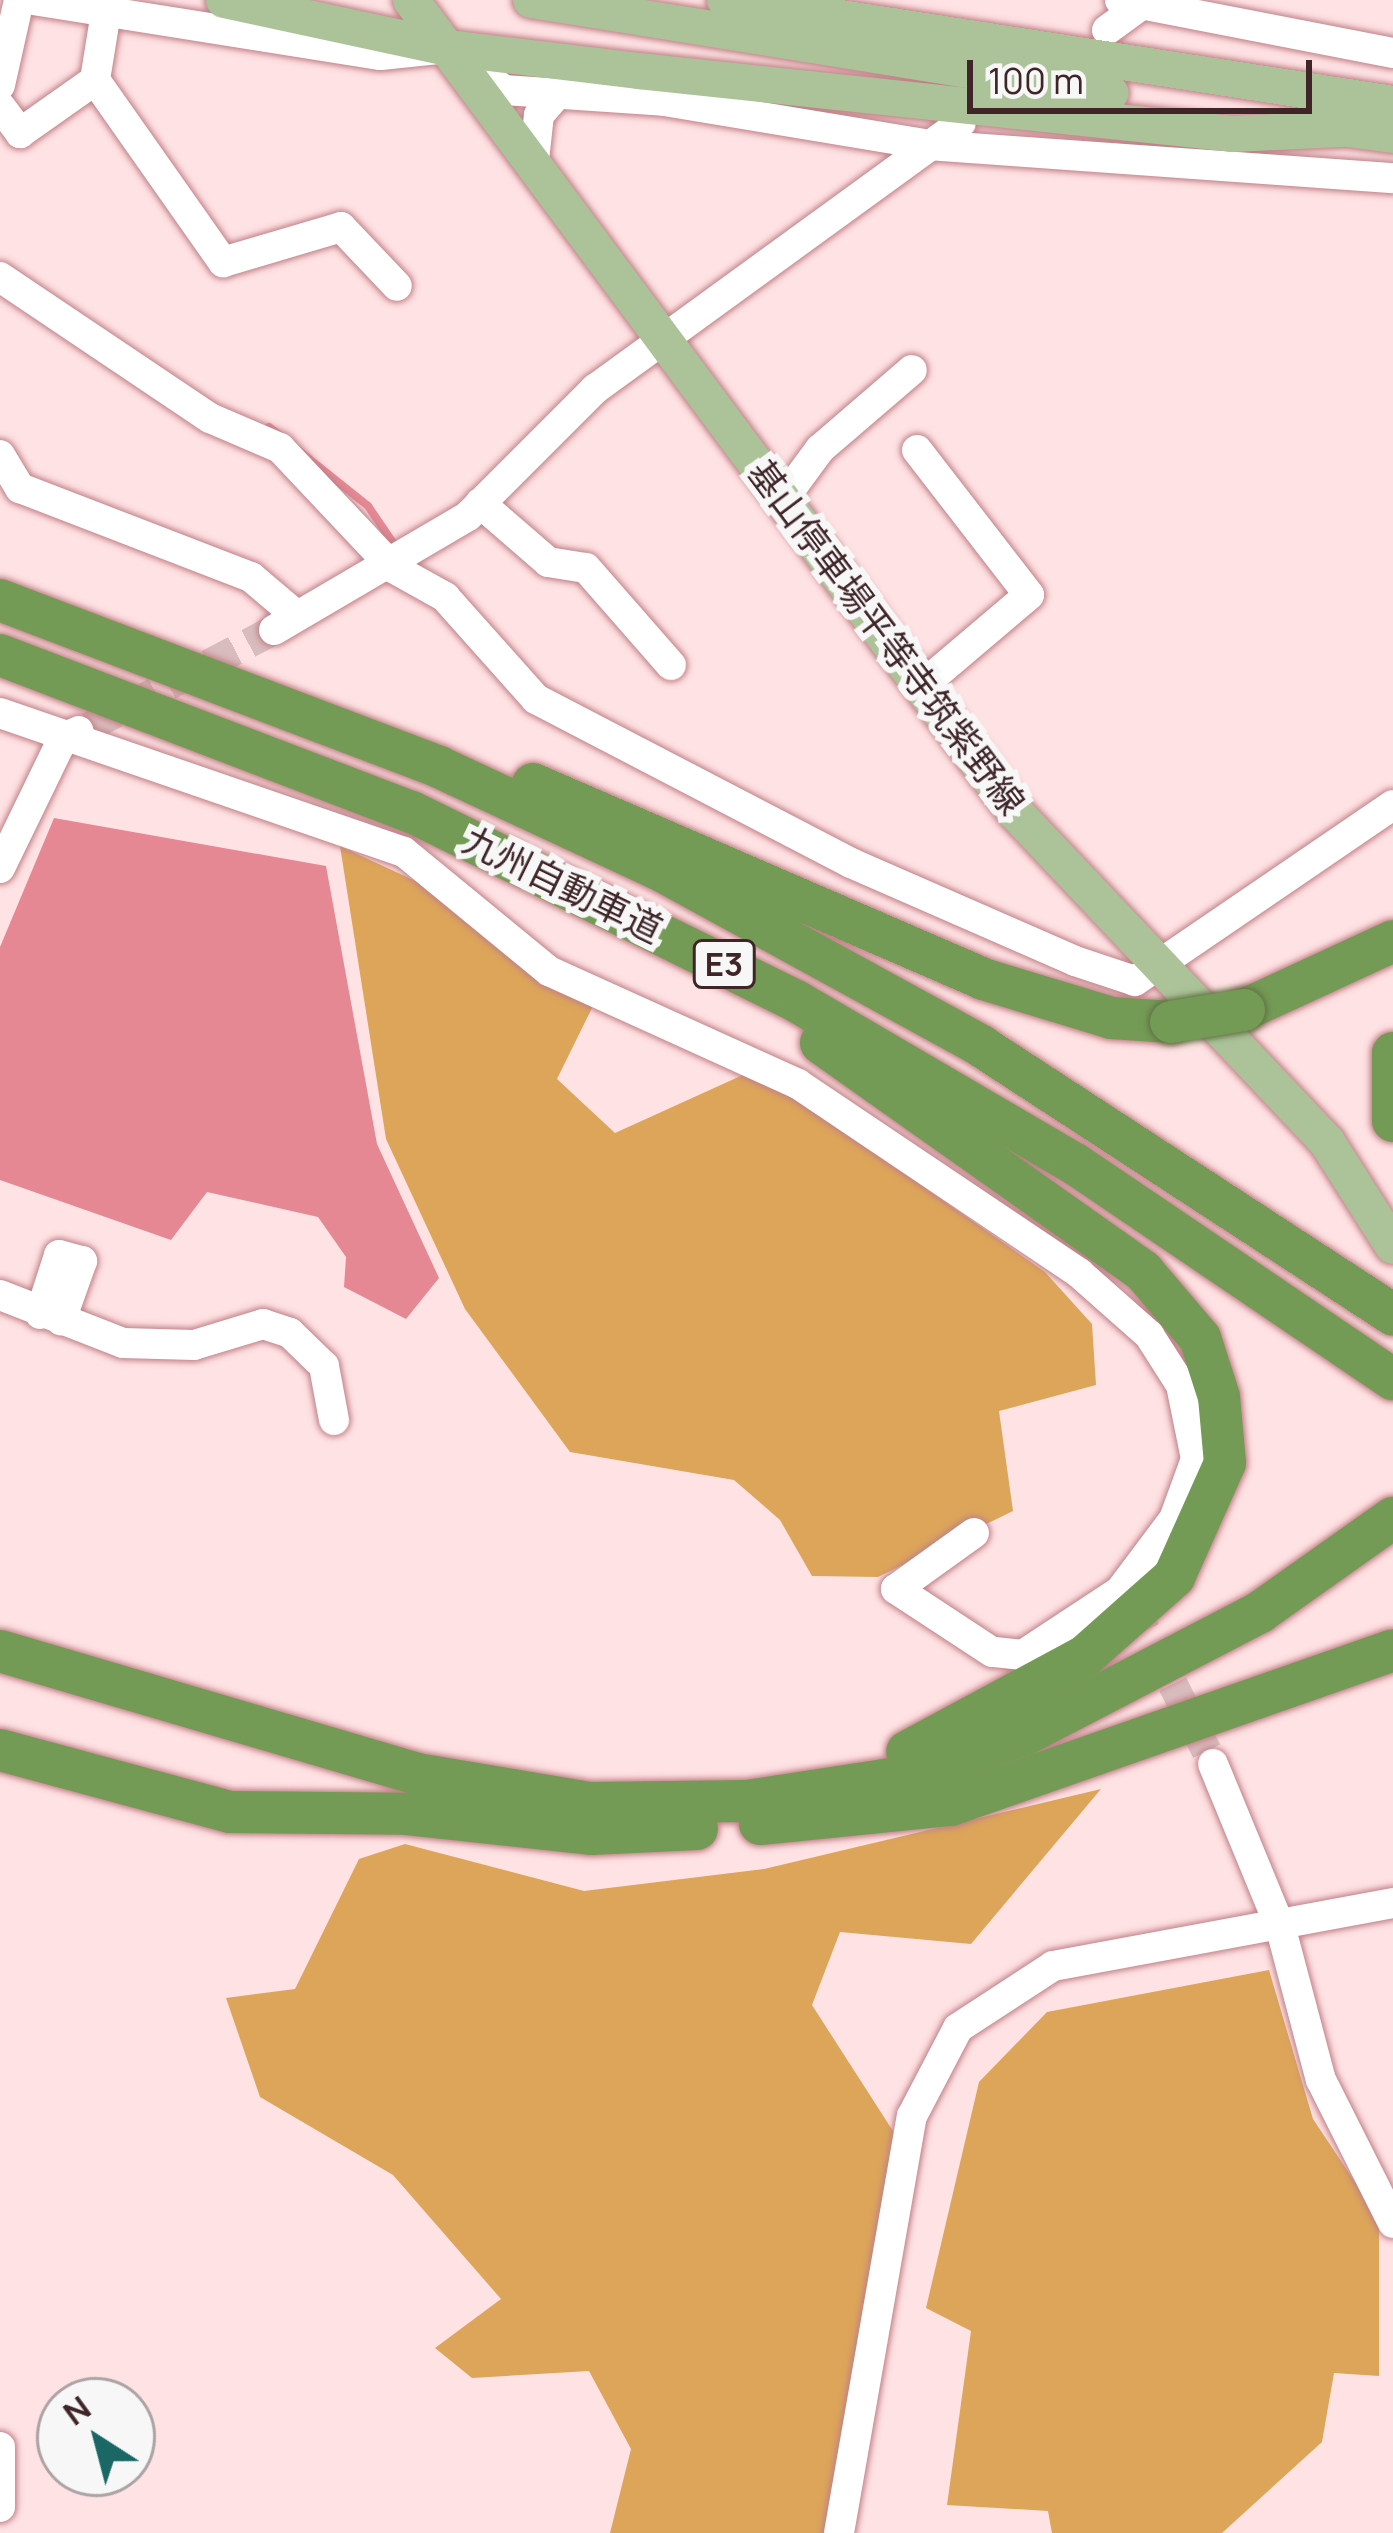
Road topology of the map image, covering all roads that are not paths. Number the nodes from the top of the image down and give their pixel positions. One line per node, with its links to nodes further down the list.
1 (19, 0): 15 (street)
2 (33, 0): 9 (street)
3 (224, 0): 11 (main road)
4 (411, 0): 11 (main road, 基山停車場平等寺筑紫野線)
5 (531, 0): 20 (main road)
6 (725, 0): 13 (main road)
7 (875, 0): 13 (main road)
8 (1137, 1): 10 (street); 12 (street)
9 (106, 12): 11 (street); 14 (street)
10 (1108, 30)
11 (448, 48): 16 (street); 20 (main road); 23 (main road, 基山停車場平等寺筑紫野線)
12 (1393, 53)
13 (1150, 68): 17 (main road)
14 (94, 80): 18 (street); 26 (street)
15 (0, 86)
16 (557, 94): 22 (street); 23 (street)
17 (1393, 104)
18 (0, 106)
19 (961, 123): 22 (street)
20 (1341, 129): 21 (main road)
21 (1393, 135)
22 (929, 146): 24 (street); 27 (street)
23 (534, 160): 27 (main road, 基山停車場平等寺筑紫野線)
24 (1393, 178)
25 (0, 278): 33 (street)
26 (397, 286)
27 (665, 338): 31 (main road, 基山停車場平等寺筑紫野線); 32 (street)
28 (912, 370): 31 (street)
29 (917, 450): 37 (street)
30 (0, 455): 33 (street)
31 (784, 498): 37 (main road, 基山停車場平等寺筑紫野線)
32 (480, 502): 33 (street); 36 (street)
33 (393, 568): 45 (street)
34 (0, 600): 38 (highway, 九州自動車道 / E3)
35 (0, 655): 43 (highway, 九州自動車道 / E3)
36 (671, 665)
37 (924, 684): 45 (main road, 基山停車場平等寺筑紫野線)
38 (253, 691): 44 (highway, bridge); 50 (highway, 九州自動車道 / E3)
39 (0, 713): 40 (street)
40 (76, 733): 42 (street); 54 (street)
41 (1393, 805): 45 (street)
42 (0, 868)
43 (621, 911): 51 (highway, 九州自動車道 / E3); 60 (highway)
44 (1393, 940)
45 (1156, 965): 48 (main road, 基山停車場平等寺筑紫野線)
46 (1393, 1053): 47 (highway)
47 (1393, 1121)
48 (1393, 1246)
49 (0, 1295): 52 (street)
50 (1393, 1315)
51 (1393, 1379)
52 (334, 1420)
53 (1393, 1518): 60 (highway)
54 (974, 1533)
55 (1393, 1548): 60 (highway)
56 (1393, 1650): 60 (highway)
57 (0, 1651): 60 (highway)
58 (0, 1750): 60 (highway)
59 (1213, 1764): 62 (street)
60 (860, 1795)
61 (1393, 1903): 62 (street)
62 (1281, 1929): 63 (street); 66 (street)
63 (1393, 2223)
64 (0, 2447): 65 (street)
65 (0, 2507)
66 (839, 2533)

